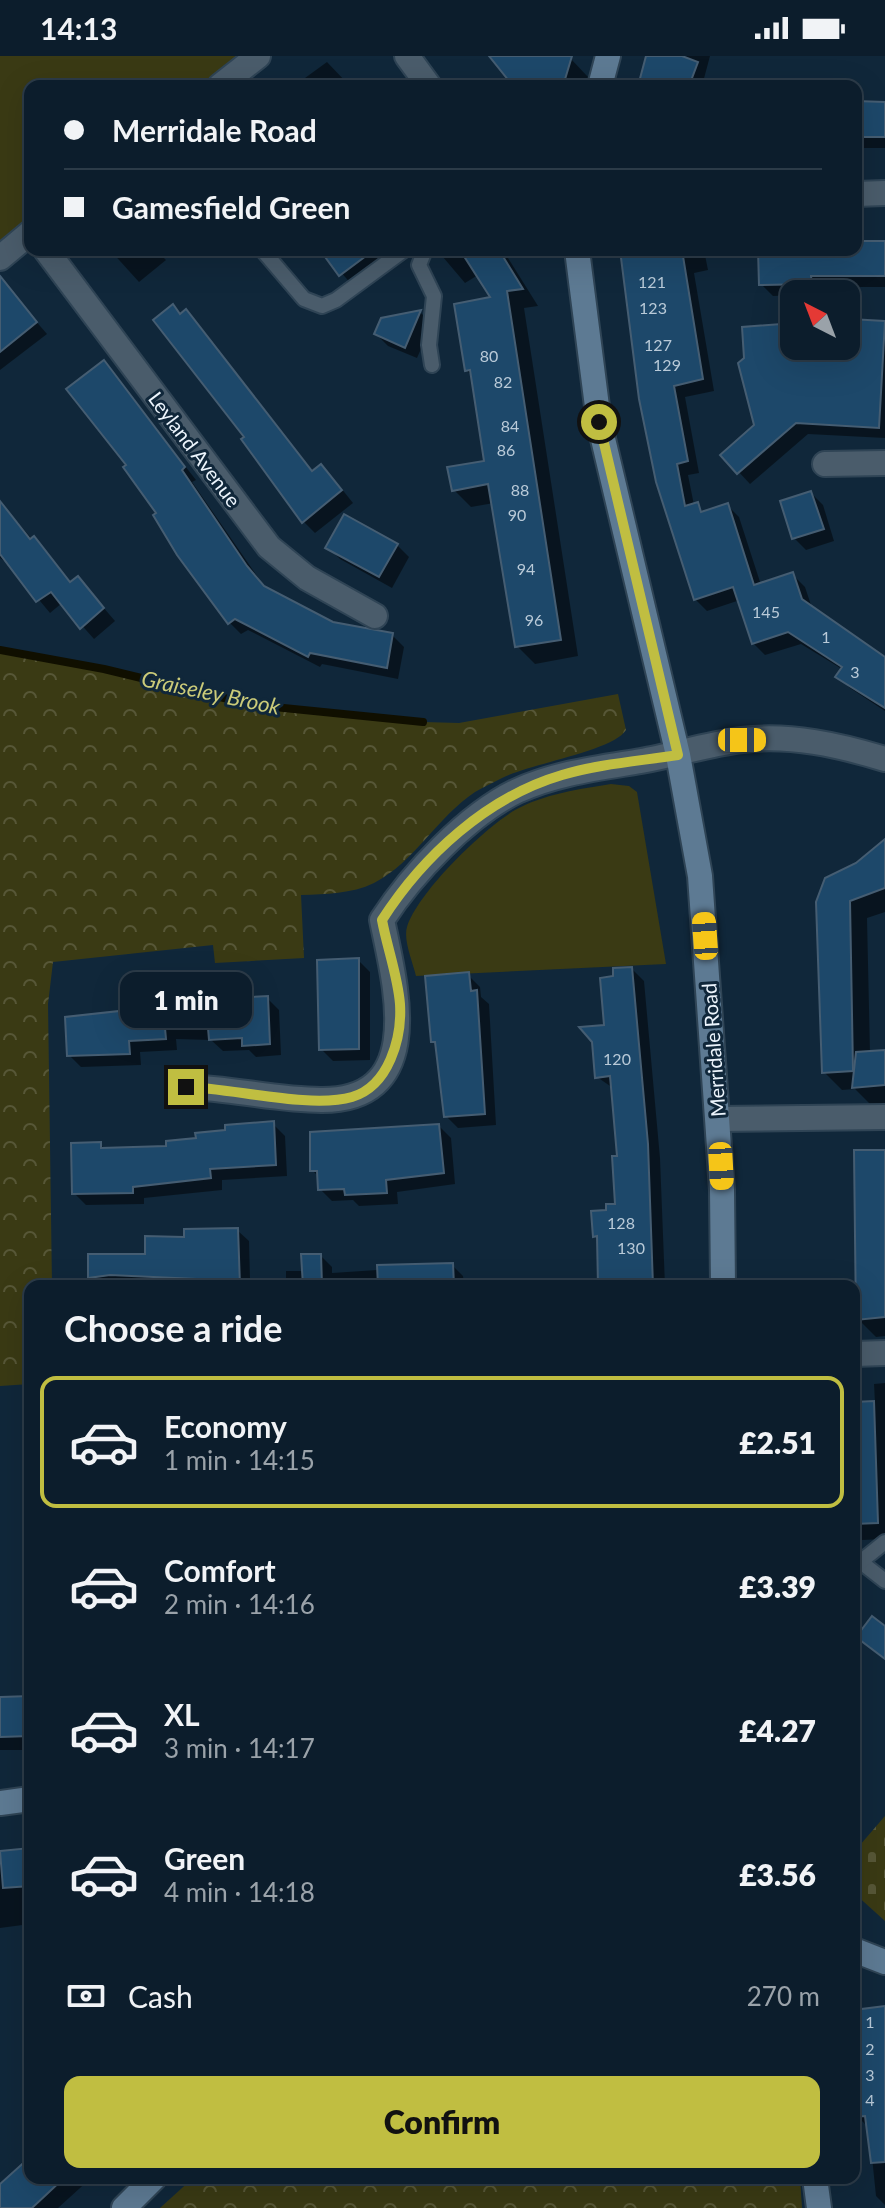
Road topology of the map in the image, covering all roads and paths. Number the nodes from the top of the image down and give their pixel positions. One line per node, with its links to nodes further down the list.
1 (258, 56): 4 (street)
2 (407, 56): 5 (street)
3 (608, 56): 6 (street)
4 (228, 80)
5 (425, 80)
6 (602, 80)
7 (885, 193): 8 (street)
8 (862, 194)
9 (24, 238): 15 (street)
10 (51, 256): 19 (street, Leyland Avenue)
11 (267, 256): 12 (lane)
12 (396, 256)
13 (423, 256): 16 (lane)
14 (578, 256): 20 (street, Merridale Road)
15 (0, 258)
16 (432, 365)
17 (885, 463): 18 (street)
18 (825, 464)
19 (375, 616)
20 (678, 755): 21 (street); 22 (street); 24 (street, Merridale Road)
21 (885, 759)
22 (186, 1087)
23 (885, 1117): 24 (street)
24 (718, 1119): 25 (street, Merridale Road)
25 (723, 1280)
26 (885, 1353): 27 (street)
27 (860, 1354)
28 (885, 1542): 29 (lane)
29 (860, 1563)
30 (860, 1566): 31 (lane)
31 (885, 1581)
32 (24, 1800): 33 (street)
33 (0, 1803)
34 (860, 1952): 35 (street)
35 (885, 1962)
36 (148, 2184): 38 (street)
37 (816, 2184): 39 (street)
38 (124, 2208)
39 (819, 2208)

